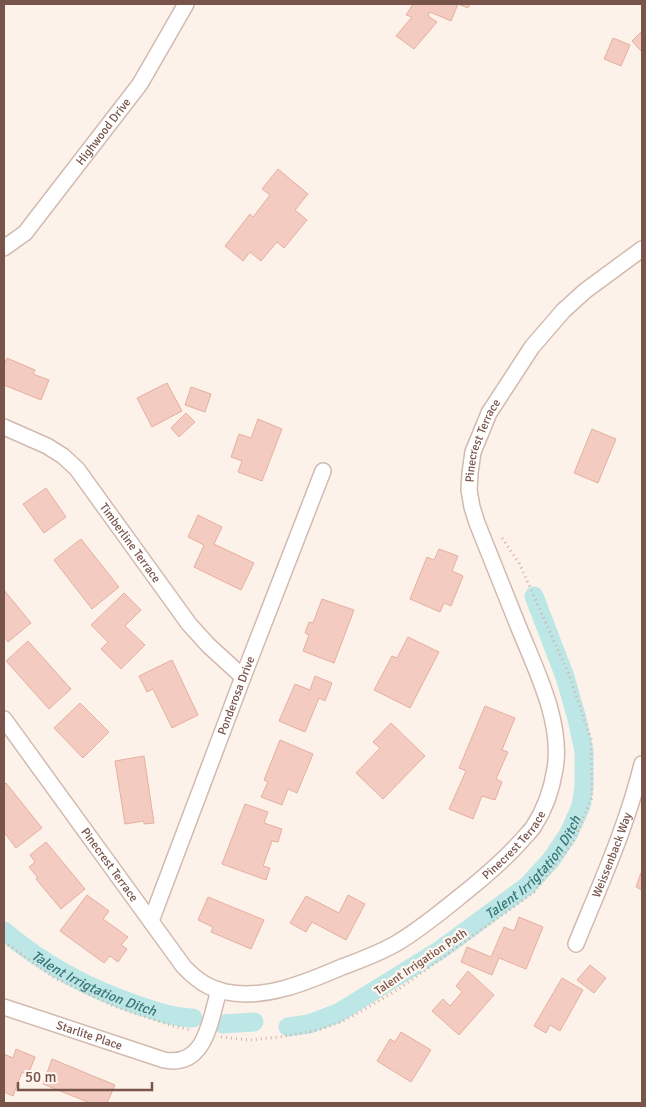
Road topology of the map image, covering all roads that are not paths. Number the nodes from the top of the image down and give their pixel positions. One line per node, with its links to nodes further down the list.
1 (186, 4): 2 (street, Highwood Drive)
2 (4, 248)
3 (642, 249): 11 (street, Pinecrest Terrace)
4 (4, 427): 6 (street, Timberline Terrace)
5 (323, 471): 6 (street, Ponderosa Drive)
6 (243, 677): 9 (street, Ponderosa Drive)
7 (4, 719): 9 (street, Pinecrest Terrace)
8 (642, 764): 10 (street, Weissenback Way)
9 (151, 921): 11 (street, Pinecrest Terrace)
10 (576, 944)
11 (219, 990): 12 (street, Starlite Place)
12 (4, 1007)

